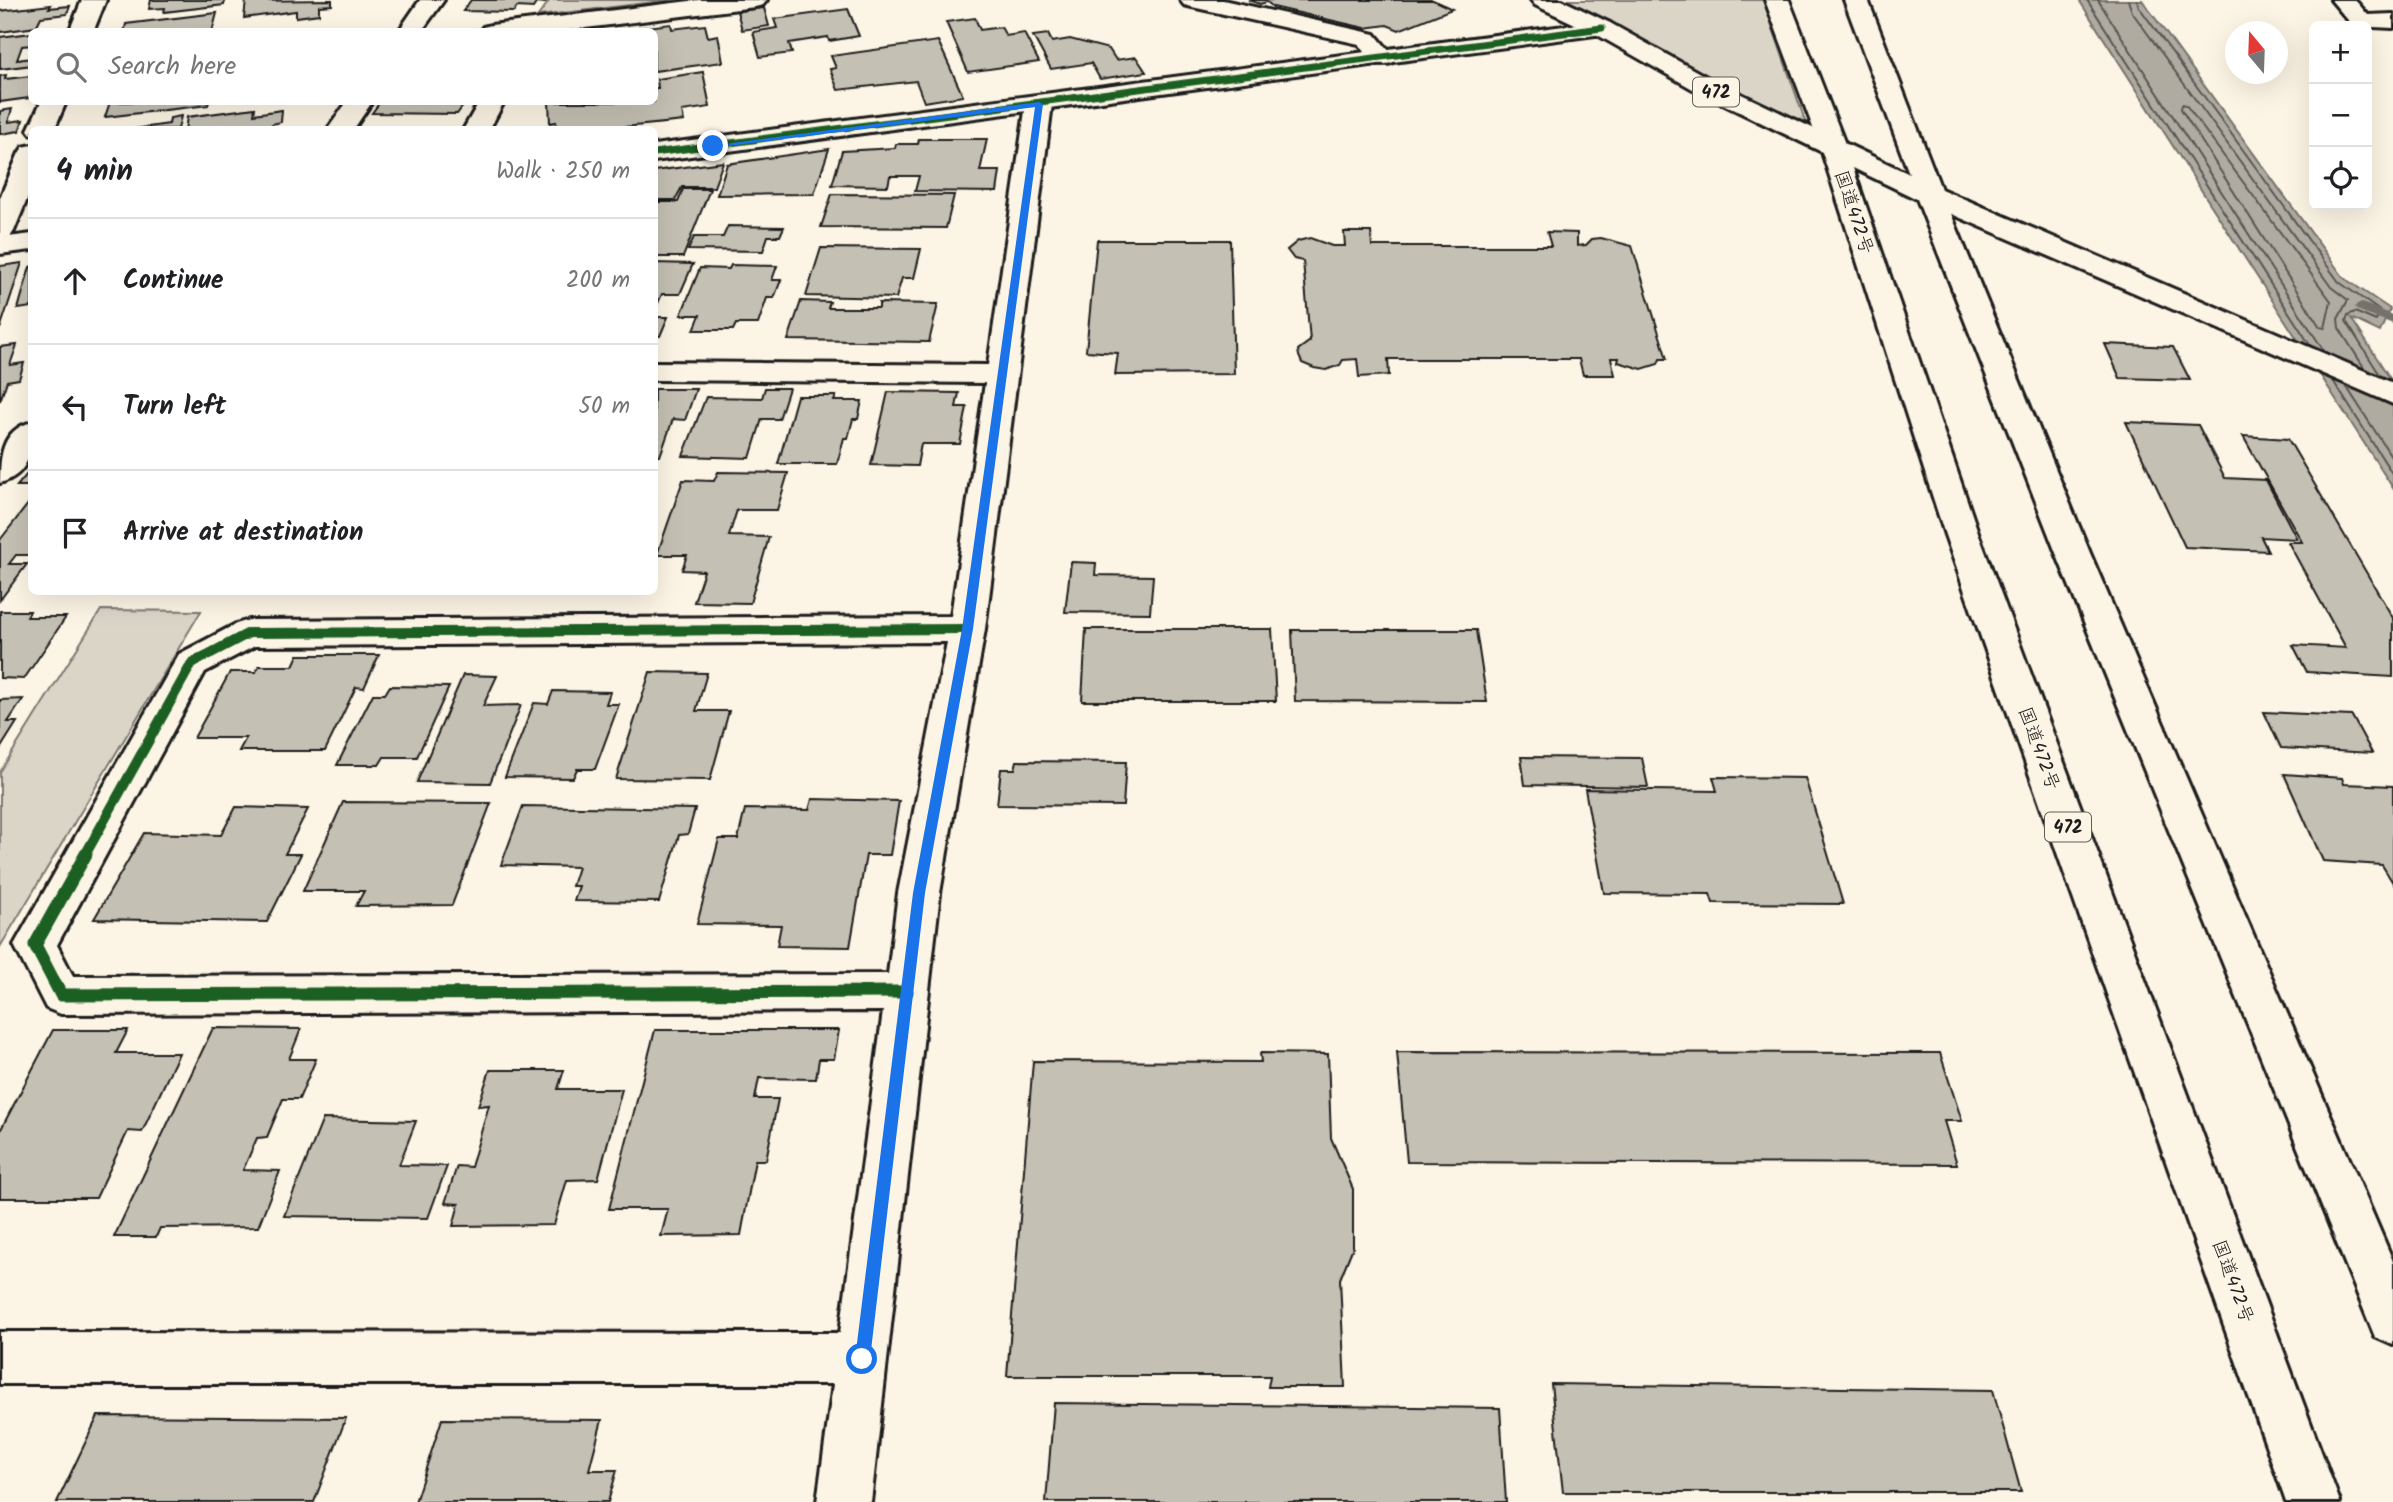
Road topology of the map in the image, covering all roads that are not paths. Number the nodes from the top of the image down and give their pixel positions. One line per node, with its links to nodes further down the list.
1 (94, 0): 10 (main road)
2 (432, 0): 11 (main road)
3 (755, 0): 12 (main road)
4 (1192, 0): 14 (main road)
5 (1543, 0): 13 (main road, 国道472号 / 472)
6 (1777, 0): 22 (main road)
7 (1856, 0): 25 (main road)
8 (2343, 0): 9 (main road)
9 (2393, 21)
10 (83, 28)
11 (412, 28)
12 (537, 28)
13 (1602, 29): 14 (main road); 22 (main road, 国道472号 / 472)
14 (1383, 58): 15 (main road)
15 (1039, 104): 23 (main road); 30 (main road)
16 (51, 105): 19 (main road)
17 (357, 105): 20 (main road)
18 (489, 105): 21 (main road)
19 (43, 126)
20 (343, 126)
21 (478, 126)
22 (1834, 149): 25 (main road, 国道472号 / 472); 40 (main road, 国道472号 / 472)
23 (658, 152)
24 (28, 163): 26 (main road)
25 (1928, 194): 31 (main road, 国道472号); 36 (main road)
26 (0, 231)
27 (28, 242): 28 (main road)
28 (0, 246)
29 (658, 371): 30 (main road)
30 (1003, 374): 34 (main road)
31 (2393, 394)
32 (21, 435): 33 (main road)
33 (0, 472)
34 (967, 629): 35 (main road); 35 (main road)
35 (907, 992): 38 (main road)
36 (2393, 1320)
37 (0, 1359): 38 (main road)
38 (862, 1359): 39 (main road)
39 (844, 1502)
40 (2313, 1502)

